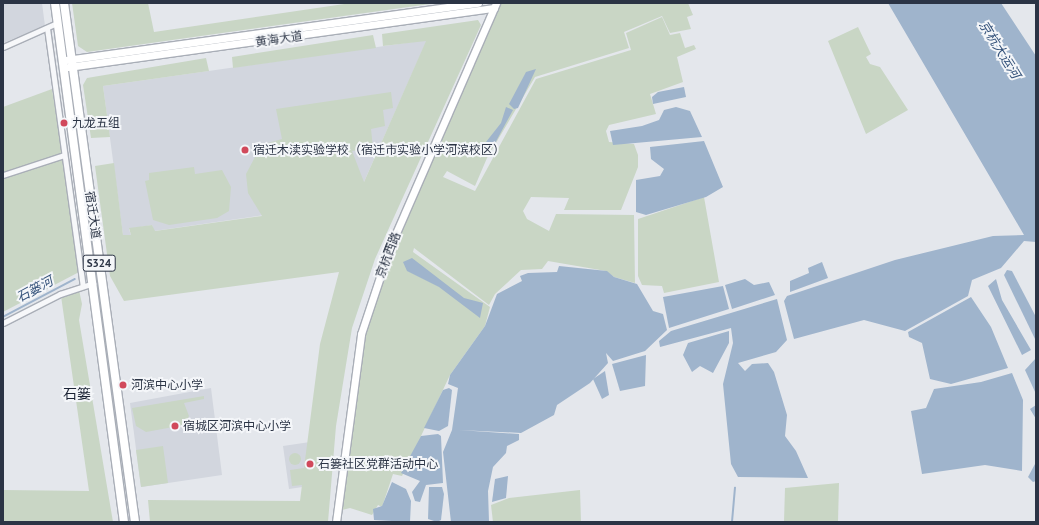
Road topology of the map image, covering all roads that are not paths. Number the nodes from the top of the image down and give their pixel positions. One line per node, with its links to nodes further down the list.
1 (55, 3): 5 (main road, 宿迁大道 / S324)
2 (64, 3): 8 (main road, 宿迁大道 / S324)
3 (478, 3): 8 (main road, 黄海大道)
4 (495, 6): 8 (main road, 黄海大道); 17 (main road, 京杭西路)
5 (58, 23): 6 (street); 9 (main road, 宿迁大道 / S324)
6 (47, 28): 7 (street); 10 (street)
7 (3, 47)
8 (73, 63): 9 (main road, 黄海大道); 16 (main road, 宿迁大道 / S324)
9 (63, 64): 12 (main road, 宿迁大道 / S324)
10 (64, 155): 11 (street); 13 (street)
11 (3, 175)
12 (93, 283): 13 (street); 15 (main road, 宿迁大道 / S324)
13 (83, 286): 14 (street)
14 (3, 323)
15 (124, 522)
16 (135, 522)
17 (336, 522)

